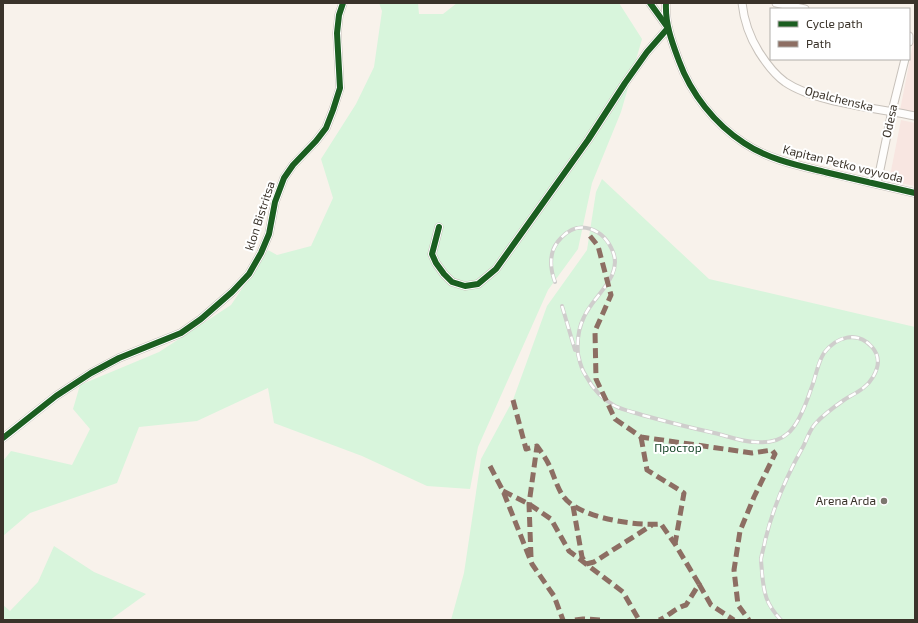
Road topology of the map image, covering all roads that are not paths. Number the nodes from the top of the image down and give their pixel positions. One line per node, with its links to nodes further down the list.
1 (342, 3): 14 (street, klon Bistritsa)
2 (650, 3): 7 (street)
3 (666, 3): 7 (street, Kapitan Petko voyvoda)
4 (742, 3): 9 (street, Opalchenska)
5 (776, 3): 6 (street)
6 (801, 8)
7 (668, 28): 11 (street, Kapitan Petko voyvoda); 13 (street)
8 (905, 60): 9 (street, Odesa)
9 (892, 111): 10 (street, Opalchenska); 11 (street, Odesa)
10 (915, 116)
11 (877, 184): 12 (street, Kapitan Petko voyvoda)
12 (915, 193)
13 (439, 227)
14 (3, 438)

